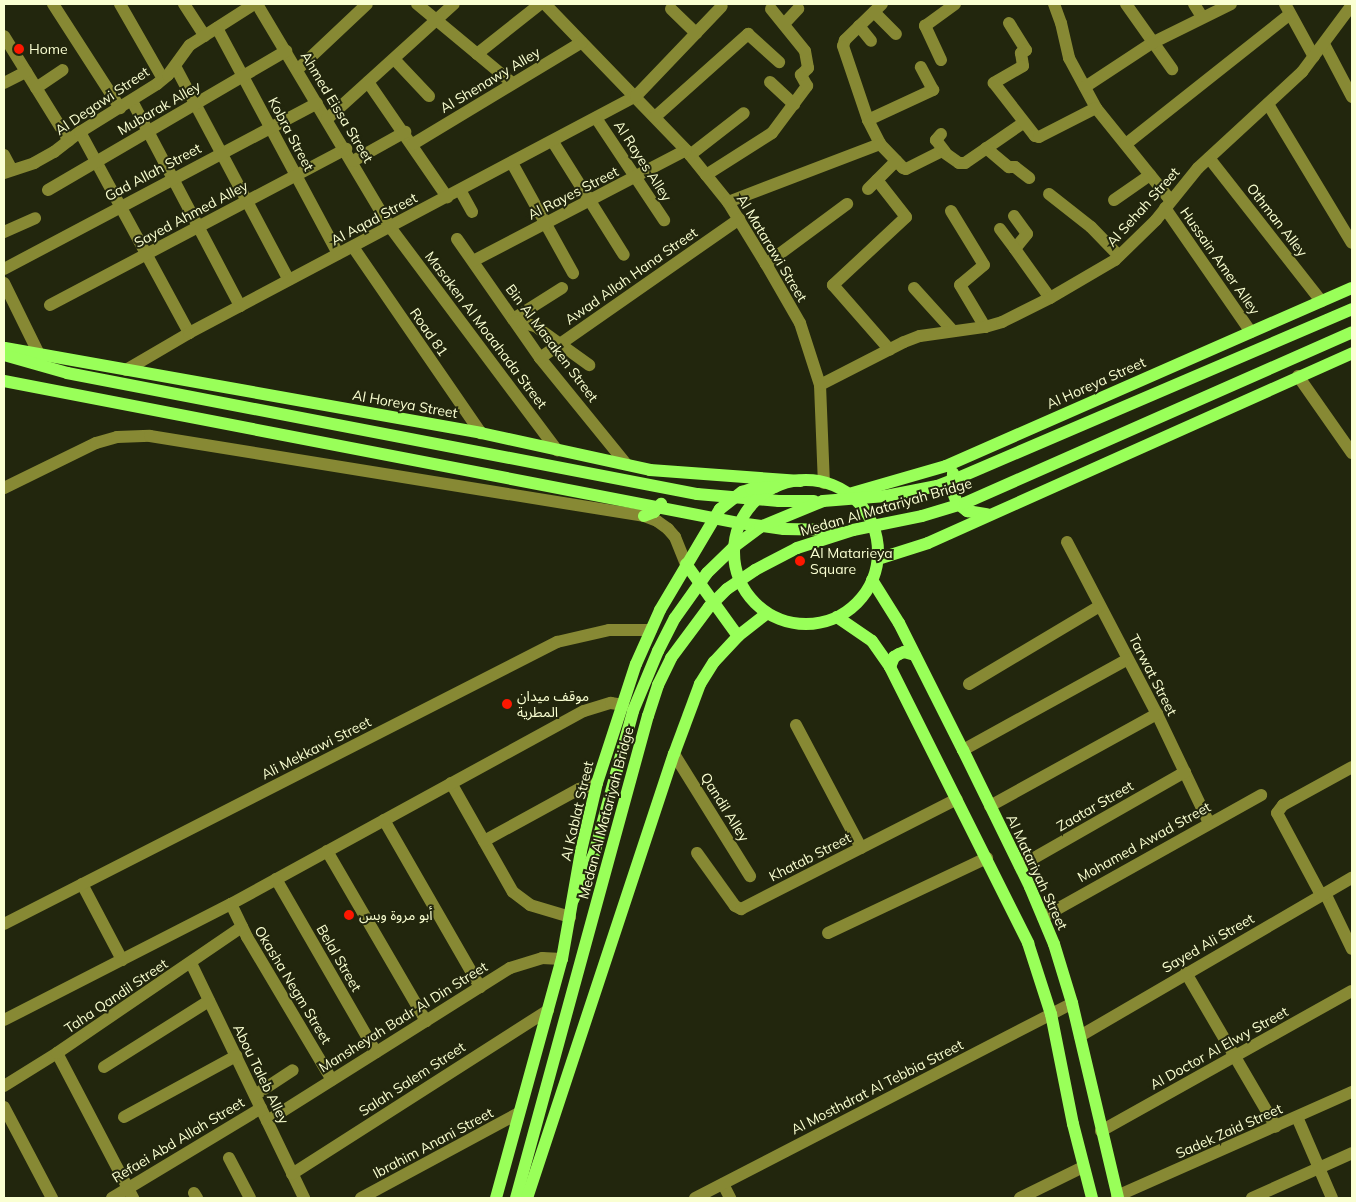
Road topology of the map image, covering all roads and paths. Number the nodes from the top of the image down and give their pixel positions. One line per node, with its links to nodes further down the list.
1 (120, 4): 49 (street)
2 (184, 4): 31 (street)
3 (256, 4): 27 (street, Al Degawi Street); 36 (street, Ahmed Eissa Street)
4 (367, 4): 46 (street)
5 (417, 4): 23 (street)
6 (454, 4): 23 (street)
7 (540, 4): 37 (street)
8 (545, 4): 33 (street, Al Matarawi Street)
9 (955, 4): 40 (street)
10 (1054, 4): 54 (street, Hussain Amer Alley)
11 (1126, 4): 34 (street)
12 (1194, 4): 22 (street)
13 (1231, 4): 22 (street)
14 (57, 5): 64 (street)
15 (1352, 5): 35 (street, Al Sehah Street)
16 (722, 6): 28 (street, Al Aqad Street)
17 (878, 8): 26 (street); 29 (street)
18 (671, 9): 28 (street)
19 (771, 9): 25 (street)
20 (798, 9): 25 (street)
21 (1288, 9): 38 (street); 81 (street)
22 (1202, 18): 34 (street)
23 (436, 20): 37 (street); 39 (street)
24 (1009, 23): 71 (street)
25 (784, 24): 62 (street)
26 (859, 26): 32 (street); 70 (street)
27 (218, 28): 31 (street, Al Degawi Street); 48 (street, Kobra Street)
28 (696, 33): 57 (street, Al Aqad Street)
29 (896, 34)
30 (4, 36): 47 (street)
31 (205, 36): 42 (street, Al Degawi Street)
32 (872, 41)
33 (582, 42): 53 (street, Al Shenawy Alley); 57 (street, Al Matarawi Street)
34 (1152, 43): 44 (street); 54 (street)
35 (1324, 44): 38 (street, Al Sehah Street); 58 (street)
36 (286, 51): 46 (street, Ahmed Eissa Street); 48 (street, Mubarak Alley)
37 (477, 54): 53 (street)
38 (1314, 57): 63 (street, Al Sehah Street)
39 (394, 59): 50 (street); 56 (street)
40 (941, 60)
41 (779, 62): 67 (street)
42 (175, 66): 49 (street, Al Degawi Street); 61 (street)
43 (921, 67): 70 (street)
44 (1172, 69)
45 (63, 70): 55 (street)
46 (298, 70): 60 (street, Ahmed Eissa Street)
47 (26, 72): 52 (street); 55 (street)
48 (243, 76): 61 (street, Mubarak Alley); 72 (street, Kobra Street)
49 (163, 79): 59 (street, Al Degawi Street)
50 (368, 82): 69 (street); 75 (street)
51 (770, 82): 62 (street)
52 (4, 83)
53 (512, 83): 79 (street, Al Shenawy Alley)
54 (1085, 87): 65 (street, Hussain Amer Alley)
55 (36, 88): 77 (street)
56 (429, 96)
57 (636, 96): 67 (street, Al Matarawi Street); 68 (street, Al Aqad Street)
58 (1352, 97)
59 (132, 101): 64 (street, Al Degawi Street); 73 (street)
60 (317, 103): 69 (street, Ahmed Eissa Street); 72 (street, Gad Allah Street)
61 (195, 104): 73 (street, Mubarak Alley); 86 (street)
62 (794, 104): 94 (street)
63 (1268, 104): 88 (street, Al Sehah Street); 123 (street)
64 (120, 108): 74 (street, Al Degawi Street)
65 (1096, 108): 71 (street); 81 (street, Hussain Amer Alley)
66 (744, 113): 85 (street, Al Rayes Street)
67 (655, 117): 85 (street, Al Matarawi Street)
68 (596, 118): 78 (street, Al Aqad Street); 97 (street, Al Rayes Alley)
69 (327, 119): 83 (street, Ahmed Eissa Street)
70 (868, 120): 80 (street)
71 (1023, 123): 82 (street)
72 (270, 127): 86 (street, Gad Allah Street); 96 (street, Kobra Street)
73 (148, 131): 91 (street, Mubarak Alley); 99 (street)
74 (80, 132): 77 (street, Al Degawi Street); 91 (street)
75 (405, 132): 79 (street); 89 (street)
76 (941, 134): 84 (street)
77 (69, 141): 93 (street, Al Degawi Street)
78 (553, 142): 92 (street, Al Aqad Street); 106 (street)
79 (413, 144): 103 (street)
80 (880, 144): 90 (street); 107 (street)
81 (1126, 144): 95 (street, Hussain Amer Alley)
82 (986, 148): 84 (street); 98 (street)
83 (346, 149): 89 (street, Ahmed Eissa Street); 96 (street, Sayed Ahmed Alley)
84 (944, 152): 90 (street)
85 (688, 153): 94 (street, Al Matarawi Street); 97 (street, Al Rayes Street)
86 (221, 154): 99 (street, Gad Allah Street); 105 (street)
87 (4, 155): 93 (street)
88 (1209, 158): 109 (street, Al Sehah Street); 140 (street, Othman Alley)
89 (353, 161): 118 (street, Ahmed Eissa Street)
90 (896, 161): 152 (street)
91 (96, 162): 100 (street, Mubarak Alley); 110 (street)
92 (512, 163): 101 (street, Al Aqad Street); 117 (street)
93 (8, 171)
94 (706, 174): 107 (street, Al Matarawi Street)
95 (1150, 175): 104 (street); 109 (street, Hussain Amer Alley)
96 (296, 176): 105 (street, Sayed Ahmed Alley); 127 (street, Kobra Street)
97 (635, 177): 106 (street, Al Rayes Street); 116 (street, Al Rayes Alley)
98 (1029, 178)
99 (173, 179): 110 (street, Gad Allah Street); 119 (street)
100 (48, 190)
101 (460, 190): 103 (street, Al Aqad Street); 112 (street)
102 (1049, 194): 129 (street)
103 (447, 197): 118 (street, Al Aqad Street)
104 (1114, 200)
105 (247, 201): 119 (street, Sayed Ahmed Alley); 134 (street)
106 (591, 201): 117 (street, Al Rayes Street); 128 (street)
107 (728, 202): 115 (street, Al Matarawi Street)
108 (848, 204): 131 (street)
109 (1168, 204): 129 (street, Al Sehah Street); 147 (street, Hussain Amer Alley)
110 (120, 207): 126 (street); 132 (street, Gad Allah Street)
111 (951, 211): 145 (street)
112 (472, 212)
113 (1014, 216): 125 (street)
114 (35, 218): 121 (street)
115 (739, 219): 131 (street, Al Matarawi Street); 150 (street, Awad Allah Hana Street)
116 (664, 220)
117 (546, 224): 130 (street, Al Rayes Street); 133 (street)
118 (390, 226): 124 (street, Al Aqad Street); 163 (street, Masaken Al Moaahada Street)
119 (199, 227): 126 (street, Sayed Ahmed Alley); 142 (street)
120 (1000, 229): 125 (street)
121 (4, 232)
122 (457, 238): 130 (street, Bin Al Masaken Street)
123 (1352, 243)
124 (353, 247): 127 (street, Al Aqad Street); 162 (street, Road 81)
125 (1016, 250): 139 (street)
126 (146, 254): 141 (street, Sayed Ahmed Alley); 149 (street)
127 (338, 254): 134 (street, Al Aqad Street)
128 (624, 255)
129 (1119, 256): 139 (street, Al Sehah Street)
130 (473, 261): 144 (street, Bin Al Masaken Street)
131 (766, 264): 161 (street, Al Matarawi Street)
132 (4, 269)
133 (573, 273)
134 (289, 280): 142 (street, Al Aqad Street)
135 (4, 283): 154 (street)
136 (562, 288): 144 (street)
137 (914, 288): 146 (street)
138 (1352, 288): 140 (main road, Al Horeya Street)
139 (1050, 298): 145 (street, Al Sehah Street)
140 (1321, 301): 147 (main road, Al Horeya Street)
141 (50, 305)
142 (240, 306): 149 (street, Al Aqad Street)
143 (1352, 308): 173 (main road, Medan Al Matariyah Bridge)
144 (514, 320): 150 (street); 156 (street, Bin Al Masaken Street)
145 (985, 327): 146 (street, Al Sehah Street)
146 (953, 331): 152 (street, Al Sehah Street)
147 (1251, 332): 165 (main road, Al Horeya Street)
148 (1352, 332): 176 (main road, Medan Al Matariyah Bridge)
149 (189, 333): 158 (street, Al Aqad Street)
150 (560, 344): 156 (street, Awad Allah Hana Street); 157 (street)
151 (4, 348): 154 (main road, Al Horeya Street)
152 (890, 350): 161 (street, Al Sehah Street)
153 (1352, 352): 159 (main road)
154 (39, 354): 158 (main road, Al Horeya Street)
155 (4, 355): 173 (main road)
156 (540, 358): 166 (street, Bin Al Masaken Street)
157 (589, 365)
158 (126, 370): 162 (main road, Al Horeya Street)
159 (1298, 376): 164 (street); 174 (main road)
160 (4, 381): 176 (main road)
161 (820, 385): 169 (street, Al Matarawi Street)
162 (481, 433): 163 (main road, Al Horeya Street)
163 (557, 450): 166 (main road, Al Horeya Street)
164 (1352, 453)
165 (965, 458): 172 (main road, Al Horeya Street); 174 (main road)
166 (626, 464): 167 (main road, Al Horeya Street)
167 (650, 470): 168 (main road, Al Horeya Street); 175 (main road)
168 (801, 480): 169 (main road); 170 (main road)
169 (824, 483): 172 (main road)
170 (775, 487): 179 (main road, Al Kablat Street); 182 (main road)
171 (4, 488): 175 (street)
172 (848, 494): 178 (main road)
173 (823, 501): 190 (main road, Medan Al Matariyah Bridge)
174 (988, 514): 178 (main road)
175 (644, 516): 179 (street)
176 (853, 530): 268 (main road, Medan Al Matariyah Bridge)
177 (1066, 542): 181 (street, Tarwat Street)
178 (878, 559): 180 (main road)
179 (686, 564): 184 (main road, Al Kablat Street); 185 (main road)
180 (872, 580): 183 (main road); 186 (main road, Al Matariyah Street)
181 (1100, 606): 187 (street, Tarwat Street); 189 (street)
182 (767, 613): 183 (main road); 185 (main road)
183 (837, 617): 188 (main road)
184 (651, 630): 190 (main road, Al Kablat Street); 213 (street, Ali Mekkawi Street)
185 (738, 636): 194 (main road)
186 (914, 655): 188 (main road); 193 (main road, Al Matariyah Street)
187 (1128, 659): 191 (street, Tarwat Street); 193 (street)
188 (890, 667): 200 (main road)
189 (970, 684)
190 (628, 708): 197 (main road, Al Kablat Street); 198 (street); 215 (main road, Medan Al Matariyah Bridge)
191 (1157, 714): 196 (street, Tarwat Street); 201 (street)
192 (796, 725): 205 (street)
193 (963, 750): 201 (main road, Al Matariyah Street)
194 (674, 754): 210 (street, Qandil Alley); 269 (main road)
195 (1352, 767): 214 (street)
196 (1185, 772): 203 (street, Tarwat Street); 209 (street, Zaatar Street)
197 (597, 783): 204 (street); 215 (main road, Al Kablat Street)
198 (451, 784): 202 (street); 204 (street)
199 (1261, 795): 203 (street, Mohamed Awad Street)
200 (958, 799): 205 (street, Khatab Street); 208 (main road)
201 (990, 806): 209 (main road, Al Matariyah Street)
202 (384, 820): 206 (street); 227 (street)
203 (1209, 823): 218 (street, Mohamed Awad Street)
204 (484, 841): 217 (street)
205 (862, 848): 207 (street, Khatab Street)
206 (327, 851): 212 (street); 234 (street)
207 (697, 853)
208 (987, 858): 221 (street); 232 (main road)
209 (1020, 866): 218 (main road, Al Matariyah Street)
210 (750, 876)
211 (1352, 878): 214 (street, Sayed Ali Street)
212 (276, 879): 216 (street); 236 (street, Belal Street)
213 (82, 884): 219 (street, Ali Mekkawi Street); 223 (street)
214 (1323, 894): 222 (street); 226 (street, Sayed Ali Street)
215 (573, 900): 217 (main road, Al Kablat Street)
216 (231, 904): 220 (street, Okasha Negm Street); 223 (street)
217 (570, 917): 224 (main road, Al Kablat Street)
218 (1042, 917): 230 (main road, Al Matariyah Street)
219 (4, 924)
220 (242, 927): 225 (street, Taha Qandil Street); 242 (street, Okasha Negm Street)
221 (828, 933)
222 (1352, 950)
223 (122, 960): 233 (street)
224 (562, 960): 227 (street, Mansheyah Badr Al Din Street); 231 (main road, Al Kablat Street)
225 (191, 963): 229 (street, Abou Taleb Alley); 237 (street, Taha Qandil Street)
226 (1186, 973): 235 (street, Sayed Ali Street); 239 (street)
227 (480, 987): 234 (street, Mansheyah Badr Al Din Street)
228 (1352, 991): 239 (street, Al Doctor Al Elwy Street)
229 (209, 1000): 238 (street, Abou Taleb Alley); 240 (street)
230 (1072, 1003): 232 (street, Al Mosthdrat Al Tebbia Street); 235 (main road, Al Matariyah Street)
231 (548, 1010): 248 (main road, Al Kablat Street); 258 (street, Salah Salem Street)
232 (1051, 1014): 256 (main road); 259 (street, Al Mosthdrat Al Tebbia Street)
233 (4, 1020)
234 (426, 1021): 236 (street, Mansheyah Badr Al Din Street)
235 (1080, 1036): 253 (main road, Al Matariyah Street)
236 (376, 1052): 242 (street, Mansheyah Badr Al Din Street)
237 (57, 1053): 243 (street, Taha Qandil Street); 260 (street)
238 (236, 1056): 245 (street, Abou Taleb Alley); 249 (street)
239 (1235, 1056): 252 (street); 253 (street, Al Doctor Al Elwy Street)
240 (104, 1067)
241 (293, 1070): 245 (street)
242 (332, 1080): 251 (street, Mansheyah Badr Al Din Street)
243 (4, 1086)
244 (1352, 1092): 250 (street, Sadek Zaid Street)
245 (254, 1095): 247 (street, Abou Taleb Alley)
246 (4, 1107): 263 (street)
247 (260, 1108): 251 (street, Abou Taleb Alley); 260 (street, Refaei Abd Allah Street)
248 (519, 1113): 266 (street, Ibrahim Anani Street); 267 (main road, Al Kablat Street)
249 (124, 1117)
250 (1297, 1117): 252 (street, Sadek Zaid Street); 257 (street)
251 (267, 1121): 258 (street, Abou Taleb Alley)
252 (1276, 1126): 262 (street, Sadek Zaid Street)
253 (1101, 1131): 262 (main road, Al Matariyah Street)
254 (1352, 1153): 257 (street)
255 (229, 1158): 265 (street)
256 (1083, 1167): 272 (street); 273 (main road)
257 (1319, 1168): 274 (street); 275 (street)
258 (292, 1174): 261 (street, Abou Taleb Alley)
259 (722, 1184): 270 (street, Al Mosthdrat Al Tebbia Street); 271 (street)
260 (130, 1193): 264 (street, Refaei Abd Allah Street)
261 (300, 1197)
262 (1117, 1197)
263 (52, 1198)
264 (112, 1198)
265 (250, 1198)
266 (361, 1198)
267 (496, 1198)
268 (516, 1198)
269 (527, 1198)
270 (695, 1198)
271 (730, 1198)
272 (1020, 1198)
273 (1092, 1198)
274 (1252, 1198)
275 (1332, 1198)

